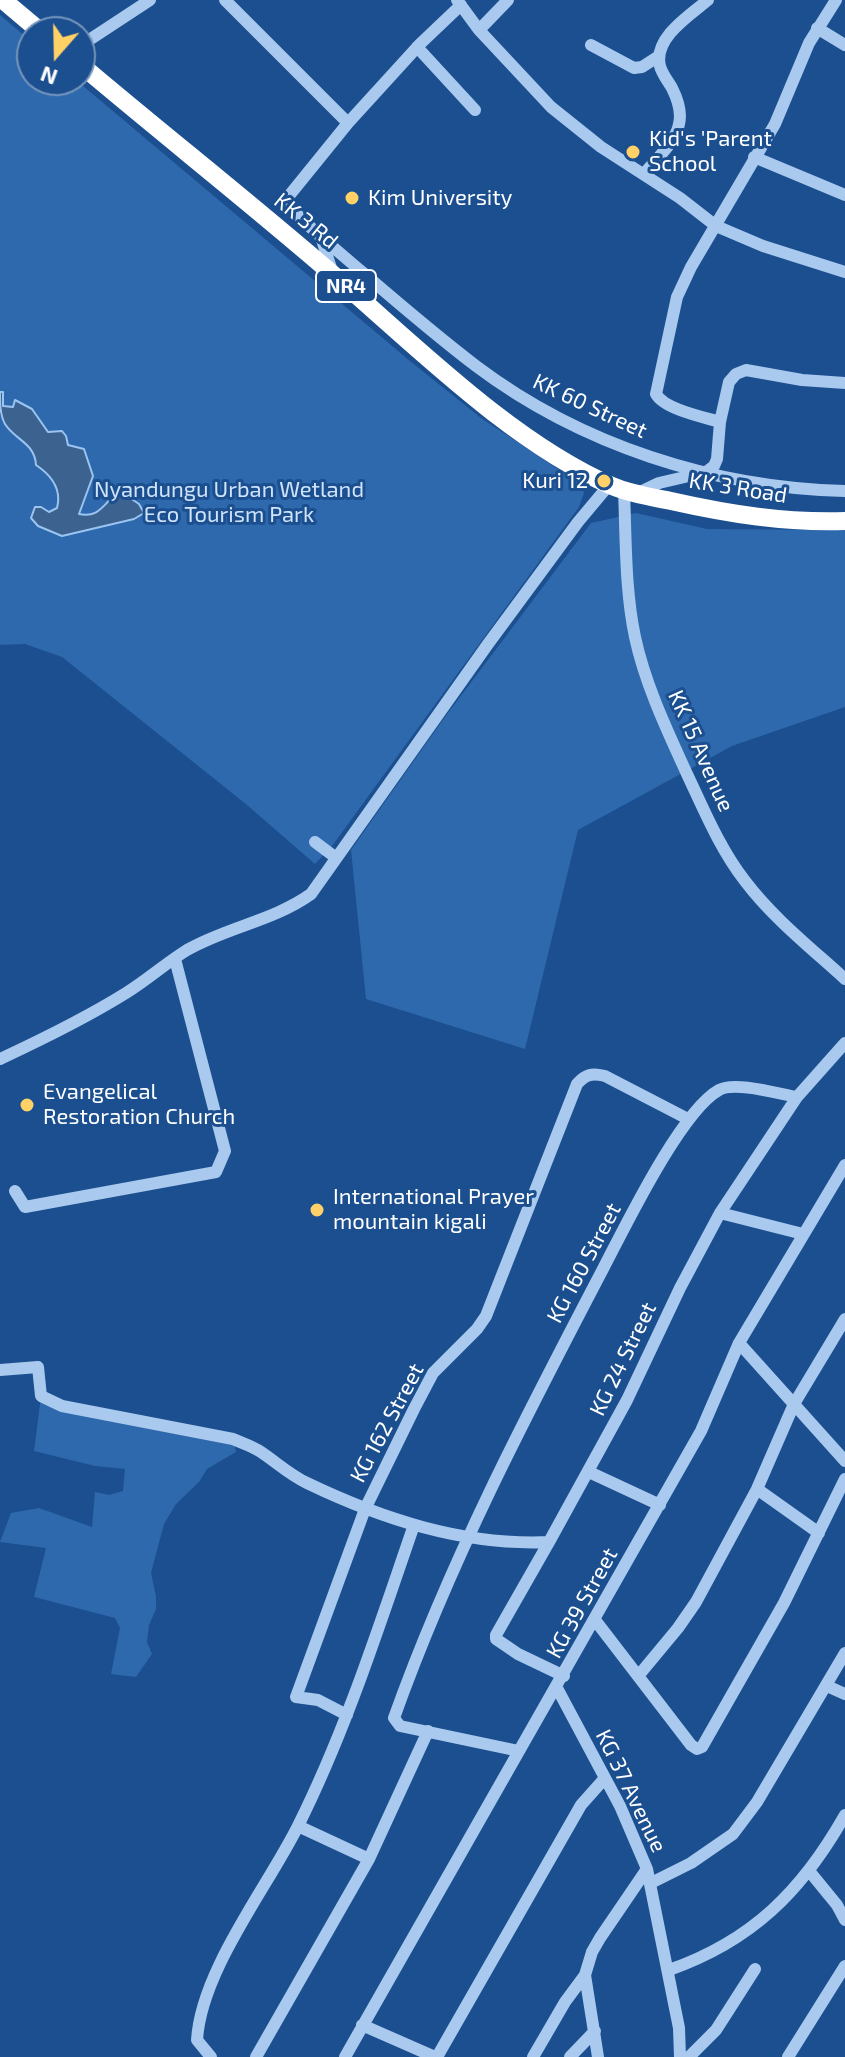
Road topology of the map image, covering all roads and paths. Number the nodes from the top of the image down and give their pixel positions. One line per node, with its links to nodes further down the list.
1 (3, 0): 8 (highway)
2 (150, 0): 11 (street)
3 (225, 0): 18 (street)
4 (508, 0): 10 (street)
5 (708, 0): 15 (street)
6 (836, 0): 9 (street)
7 (459, 2): 10 (street); 14 (street)
8 (22, 16)
9 (817, 28): 13 (street); 19 (street)
10 (479, 30): 20 (street)
11 (96, 35)
12 (591, 45): 15 (street)
13 (845, 45)
14 (417, 47): 17 (street); 18 (street)
15 (659, 56): 20 (street)
16 (96, 77): 25 (highway, KK 3 Rd / NR4)
17 (475, 110)
18 (348, 123): 23 (street, KK 60 Street)
19 (754, 157): 21 (street); 22 (street)
20 (644, 174): 22 (street)
21 (845, 195)
22 (716, 226): 24 (street); 27 (street)
23 (321, 237): 25 (street); 28 (street, KK 60 Street)
24 (845, 272)
25 (333, 274): 29 (highway, KK 3 Rd / NR4)
26 (845, 383): 27 (street)
27 (720, 422): 28 (street)
28 (706, 472): 29 (street); 30 (street, KK 60 Street)
29 (623, 490): 31 (highway, KK 3 Road / NR4); 33 (street); 35 (street, KK 15 Avenue)
30 (845, 491)
31 (845, 521)
32 (315, 842): 33 (street)
33 (335, 857): 34 (street)
34 (175, 959): 37 (street); 41 (street)
35 (845, 979)
36 (845, 1043): 38 (street, KG 24 Street)
37 (0, 1059)
38 (797, 1097): 39 (street, KG 160 Street); 42 (street, KG 24 Street)
39 (688, 1119): 53 (street, KG 162 Street); 56 (street, KG 160 Street)
40 (845, 1165): 43 (street, KG 39 Street)
41 (15, 1191)
42 (720, 1213): 43 (street); 49 (street, KG 24 Street)
43 (803, 1234): 45 (street, KG 39 Street)
44 (845, 1319): 47 (street)
45 (739, 1343): 47 (street); 52 (street, KG 39 Street)
46 (0, 1370): 53 (street)
47 (794, 1404): 48 (street); 51 (street)
48 (845, 1461)
49 (589, 1472): 52 (street); 57 (street, KG 24 Street)
50 (845, 1479): 55 (street)
51 (757, 1489): 55 (street); 60 (street)
52 (660, 1505): 58 (street, KG 39 Street)
53 (365, 1509): 54 (street); 65 (street)
54 (414, 1525): 56 (street); 65 (street)
55 (819, 1533): 60 (street)
56 (466, 1537): 57 (street); 66 (street, KG 160 Street)
57 (549, 1542): 61 (street, KG 24 Street)
58 (595, 1620): 60 (street); 61 (street, KG 39 Street)
59 (845, 1653): 62 (street)
60 (639, 1675)
61 (564, 1676): 63 (street, KG 39 Street)
62 (827, 1686): 64 (street); 74 (street)
63 (557, 1688): 67 (street, KG 39 Street); 68 (street, KG 37 Avenue)
64 (845, 1694)
65 (347, 1715): 70 (street)
66 (428, 1731): 67 (street); 71 (street)
67 (519, 1751): 80 (street, KG 39 Street)
68 (605, 1778): 72 (street, KG 37 Avenue); 85 (street)
69 (845, 1815): 73 (street)
70 (298, 1826): 71 (street); 82 (street)
71 (369, 1859): 83 (street)
72 (647, 1869): 74 (street, KG 37 Avenue); 79 (street)
73 (810, 1872): 75 (street); 78 (street)
74 (651, 1883): 78 (street, KG 37 Avenue)
75 (845, 1920)
76 (845, 1966): 91 (street)
77 (755, 1969): 90 (street)
78 (669, 1970): 89 (street, KG 37 Avenue)
79 (585, 1975): 81 (street); 86 (street)
80 (362, 2025): 84 (street, KG 39 Street); 85 (street)
81 (595, 2031): 87 (street); 88 (street)
82 (211, 2057)
83 (256, 2057)
84 (345, 2057)
85 (436, 2057)
86 (533, 2057)
87 (570, 2057)
88 (598, 2057)
89 (680, 2057)
90 (689, 2057)
91 (788, 2057)

